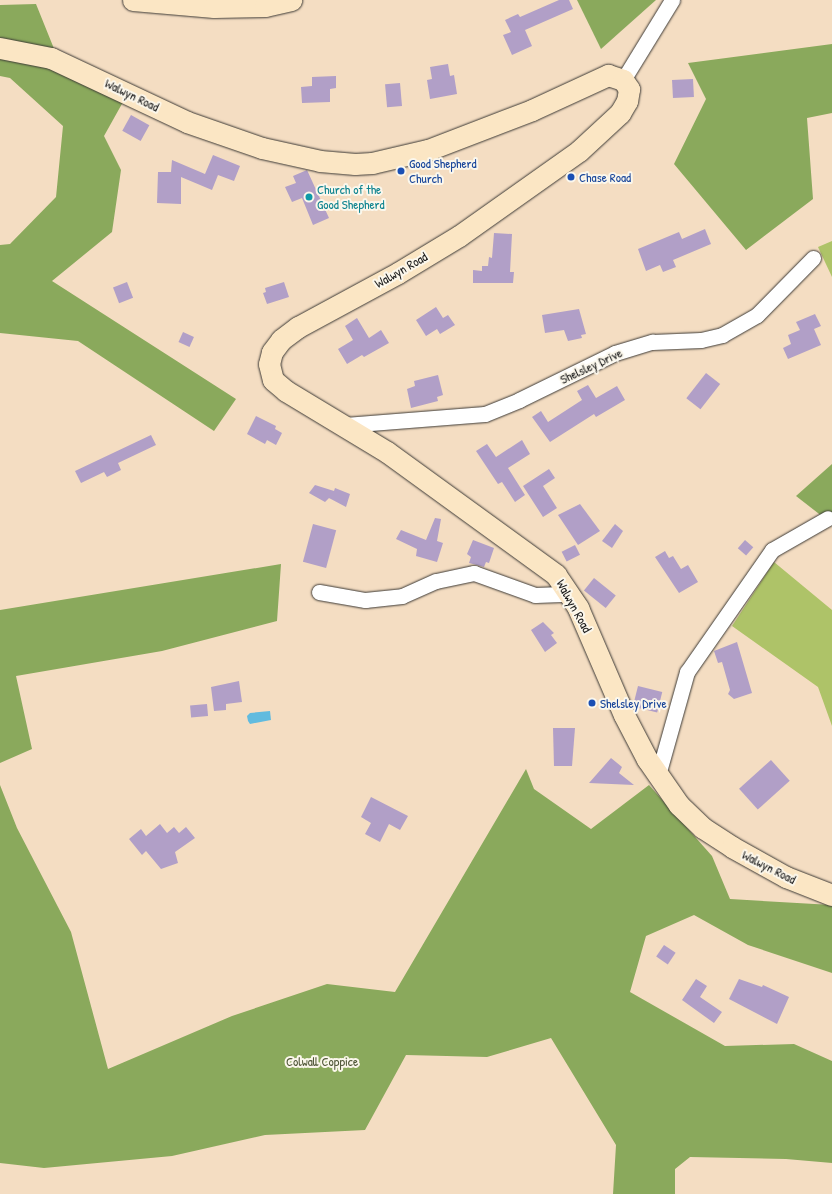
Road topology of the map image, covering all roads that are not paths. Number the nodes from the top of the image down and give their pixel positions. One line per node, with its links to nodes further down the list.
1 (133, 0): 2 (main road)
2 (291, 0)
3 (672, 0): 5 (street)
4 (0, 48): 5 (main road, Walwyn Road)
5 (623, 80): 7 (main road, Walwyn Road)
6 (813, 258): 7 (street, Shelsley Drive)
7 (345, 425): 10 (main road, Walwyn Road)
8 (828, 518): 11 (street)
9 (319, 592): 10 (street)
10 (569, 594): 11 (main road, Walwyn Road)
11 (658, 775): 12 (main road, Walwyn Road)
12 (832, 895)

